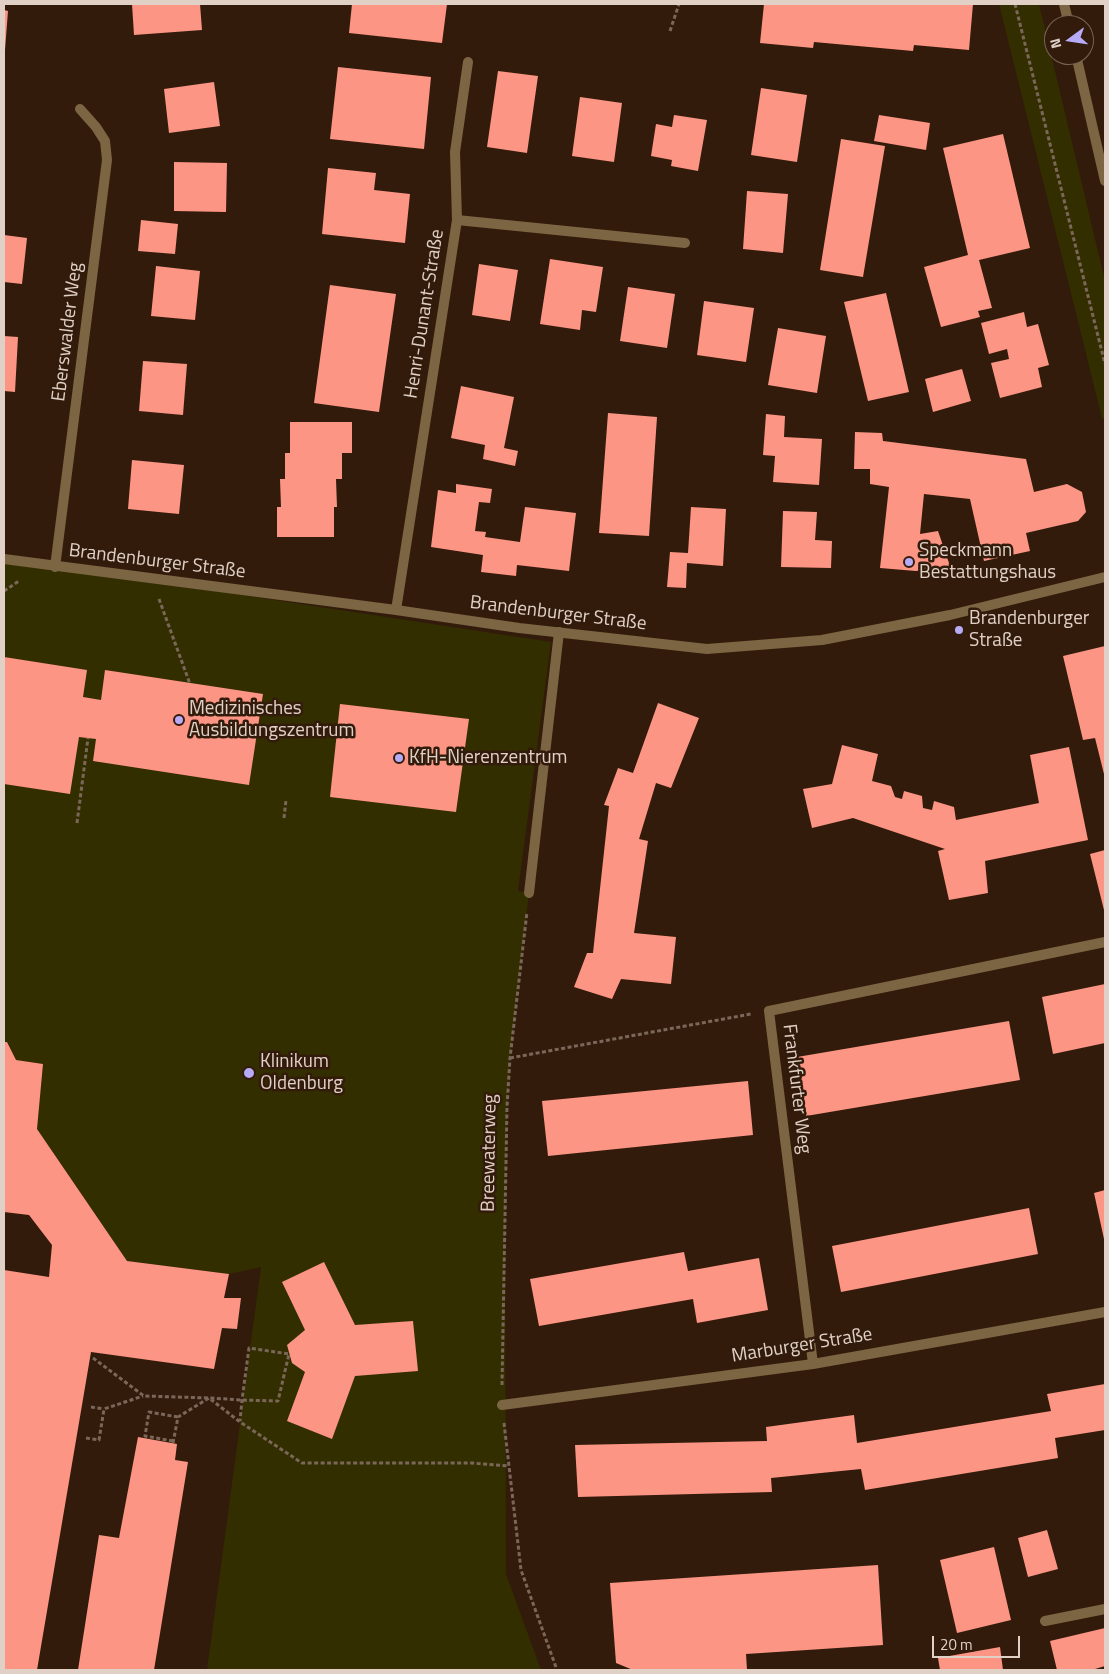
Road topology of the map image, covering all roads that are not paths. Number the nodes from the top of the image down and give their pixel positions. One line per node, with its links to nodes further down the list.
1 (468, 62): 5 (street)
2 (1078, 65): 4 (street)
3 (80, 109): 8 (street, Eberswalder Weg)
4 (1105, 181)
5 (457, 220): 6 (street, Henri-Dunant-Straße); 10 (street, Henri-Dunant-Straße)
6 (686, 243)
7 (4, 560): 8 (street, Brandenburger Straße)
8 (55, 567): 10 (street, Brandenburger Straße)
9 (1105, 578): 11 (street, Brandenburger Straße)
10 (396, 610): 11 (street, Brandenburger Straße)
11 (559, 632): 12 (street)
12 (530, 893)
13 (1105, 942): 15 (street, Frankfurter Weg)
14 (1105, 1312): 15 (street, Marburger Straße)
15 (813, 1364): 16 (street, Marburger Straße)
16 (502, 1406)
17 (1105, 1609): 18 (street)
18 (1045, 1621)

